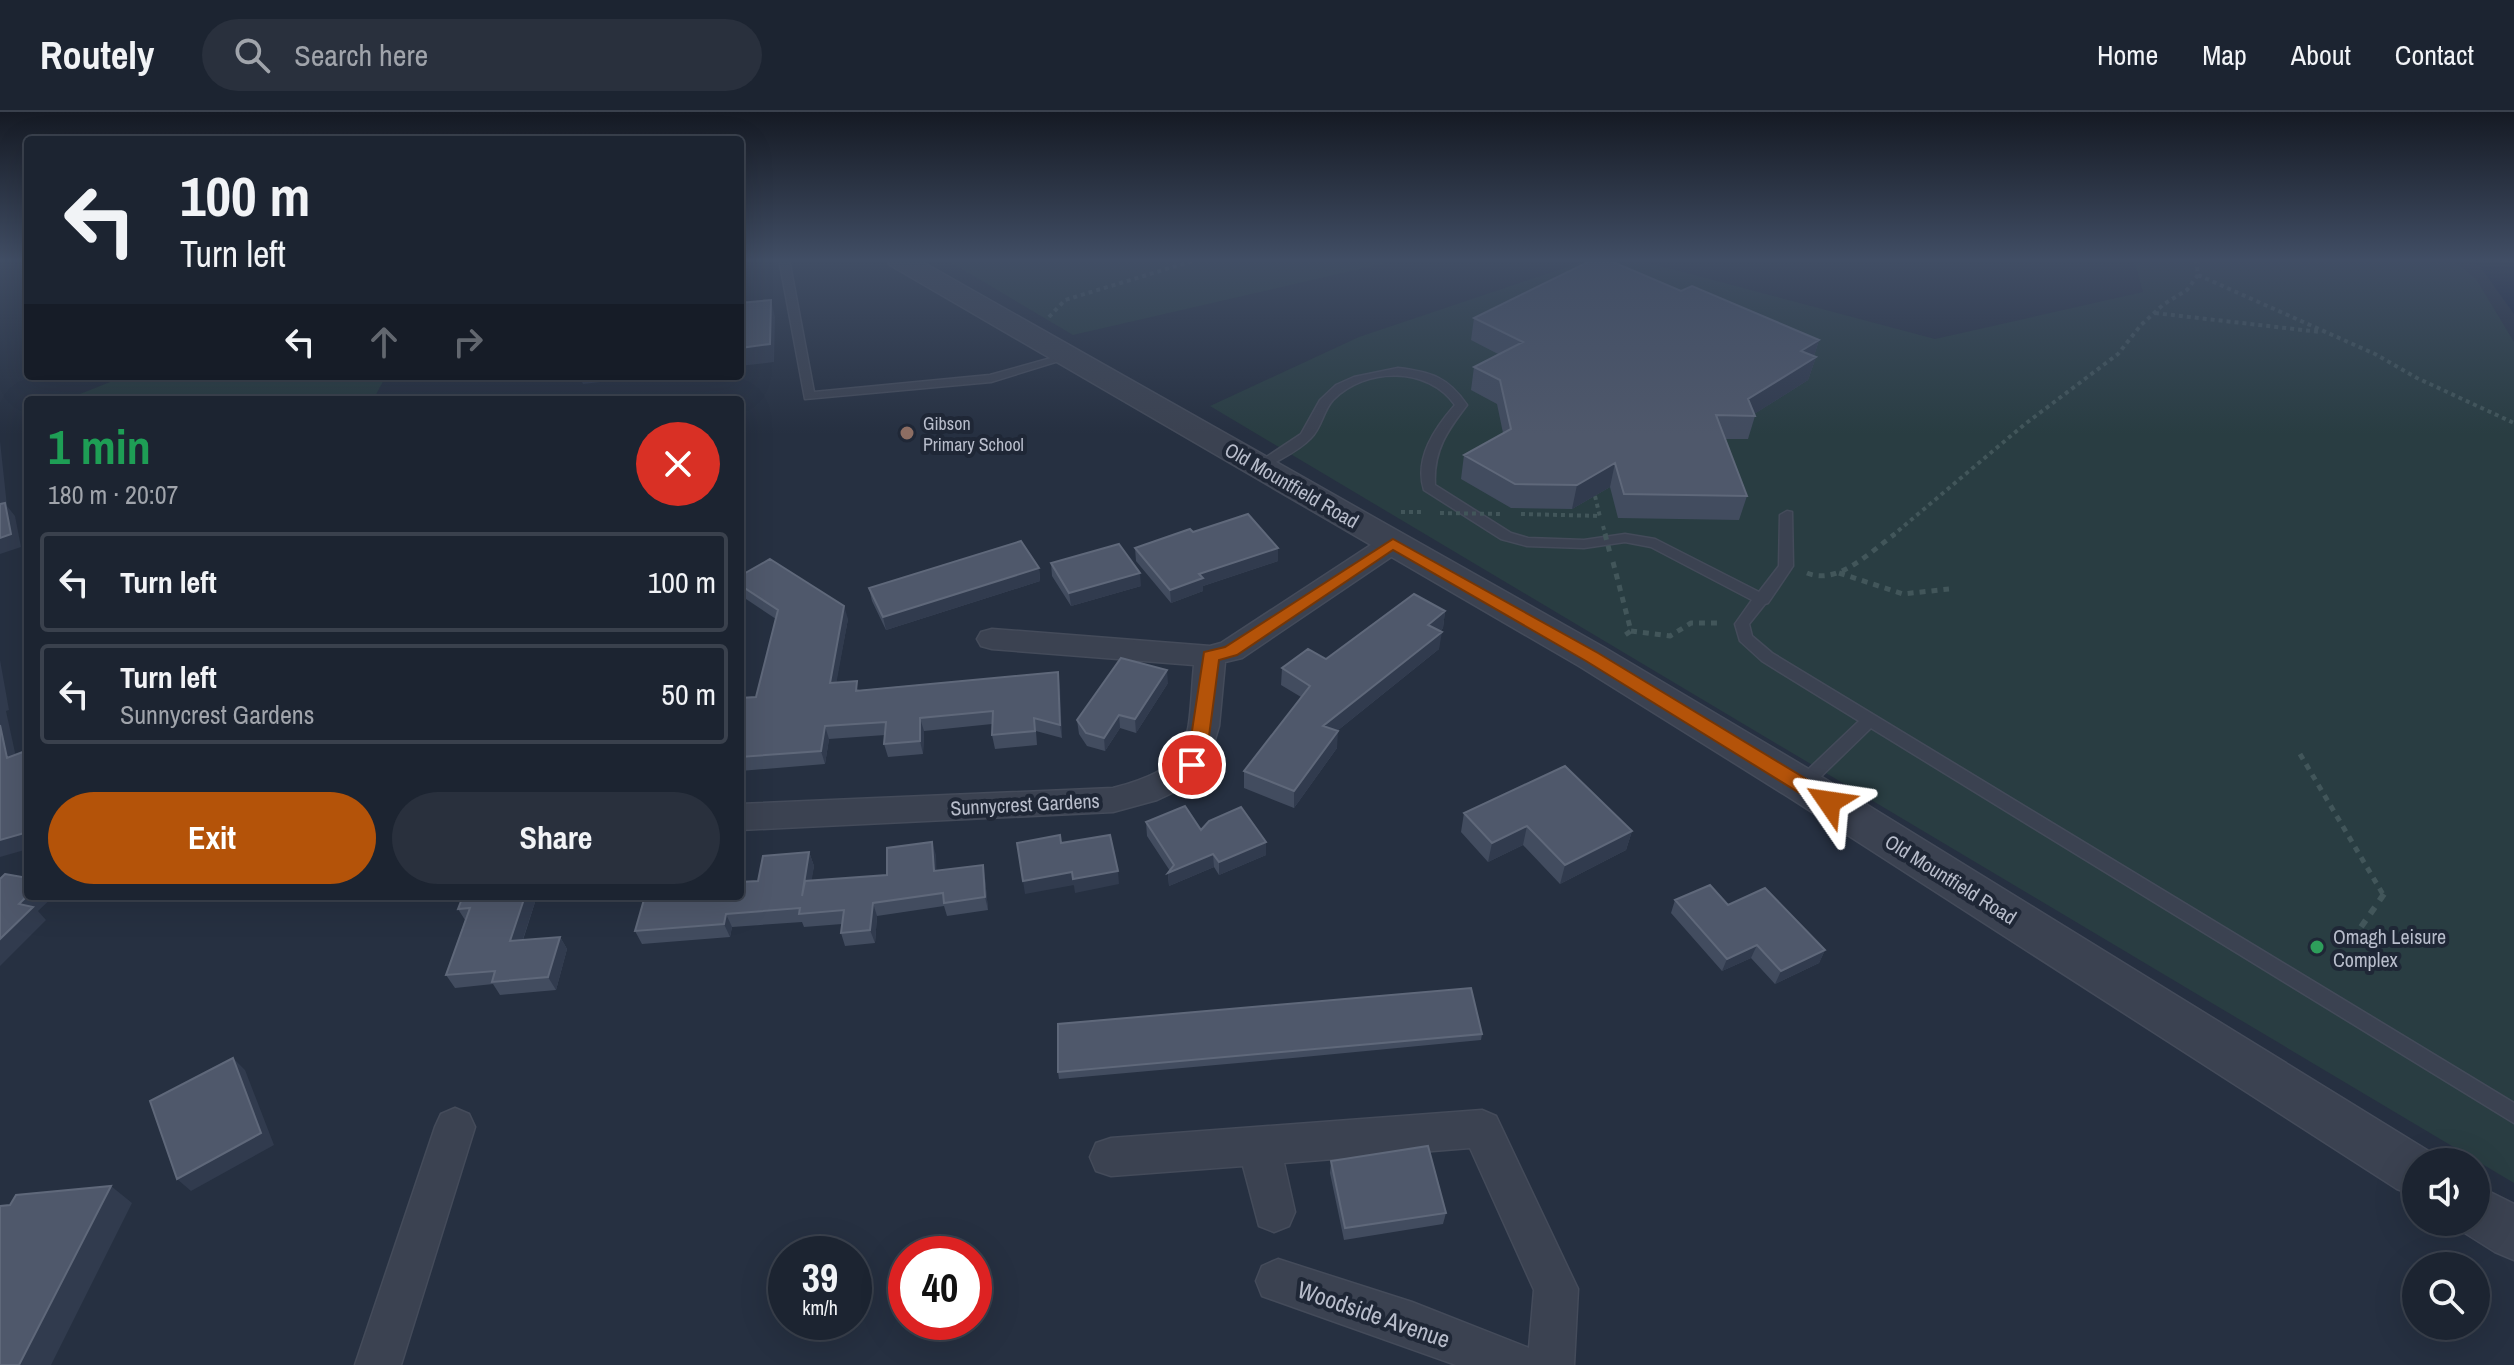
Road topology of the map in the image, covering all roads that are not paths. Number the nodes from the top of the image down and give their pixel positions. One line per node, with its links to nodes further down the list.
1 (795, 317): 3 (lane)
2 (1002, 317): 3 (street, Old Mountfield Road)
3 (1069, 356): 4 (street, Old Mountfield Road)
4 (1259, 466): 6 (street, Old Mountfield Road); 7 (lane)
5 (1787, 515): 7 (lane)
6 (1393, 543): 9 (street); 11 (street, Old Mountfield Road)
7 (1763, 600): 10 (lane)
8 (992, 639): 9 (street)
9 (1210, 656): 12 (street, Sunnycrest Gardens)
10 (1869, 720): 11 (lane); 13 (lane)
11 (1802, 785): 17 (street, Old Mountfield Road)
12 (744, 817)
13 (2514, 1114)
14 (455, 1127): 22 (street)
15 (1259, 1146): 16 (street); 18 (street); 24 (street)
16 (1111, 1157)
17 (2402, 1163)
18 (1274, 1212)
19 (2490, 1219): 20 (street)
20 (2514, 1234)
21 (1278, 1281): 23 (street, Woodside Avenue)
22 (378, 1365)
23 (1515, 1365)
24 (1551, 1365)

